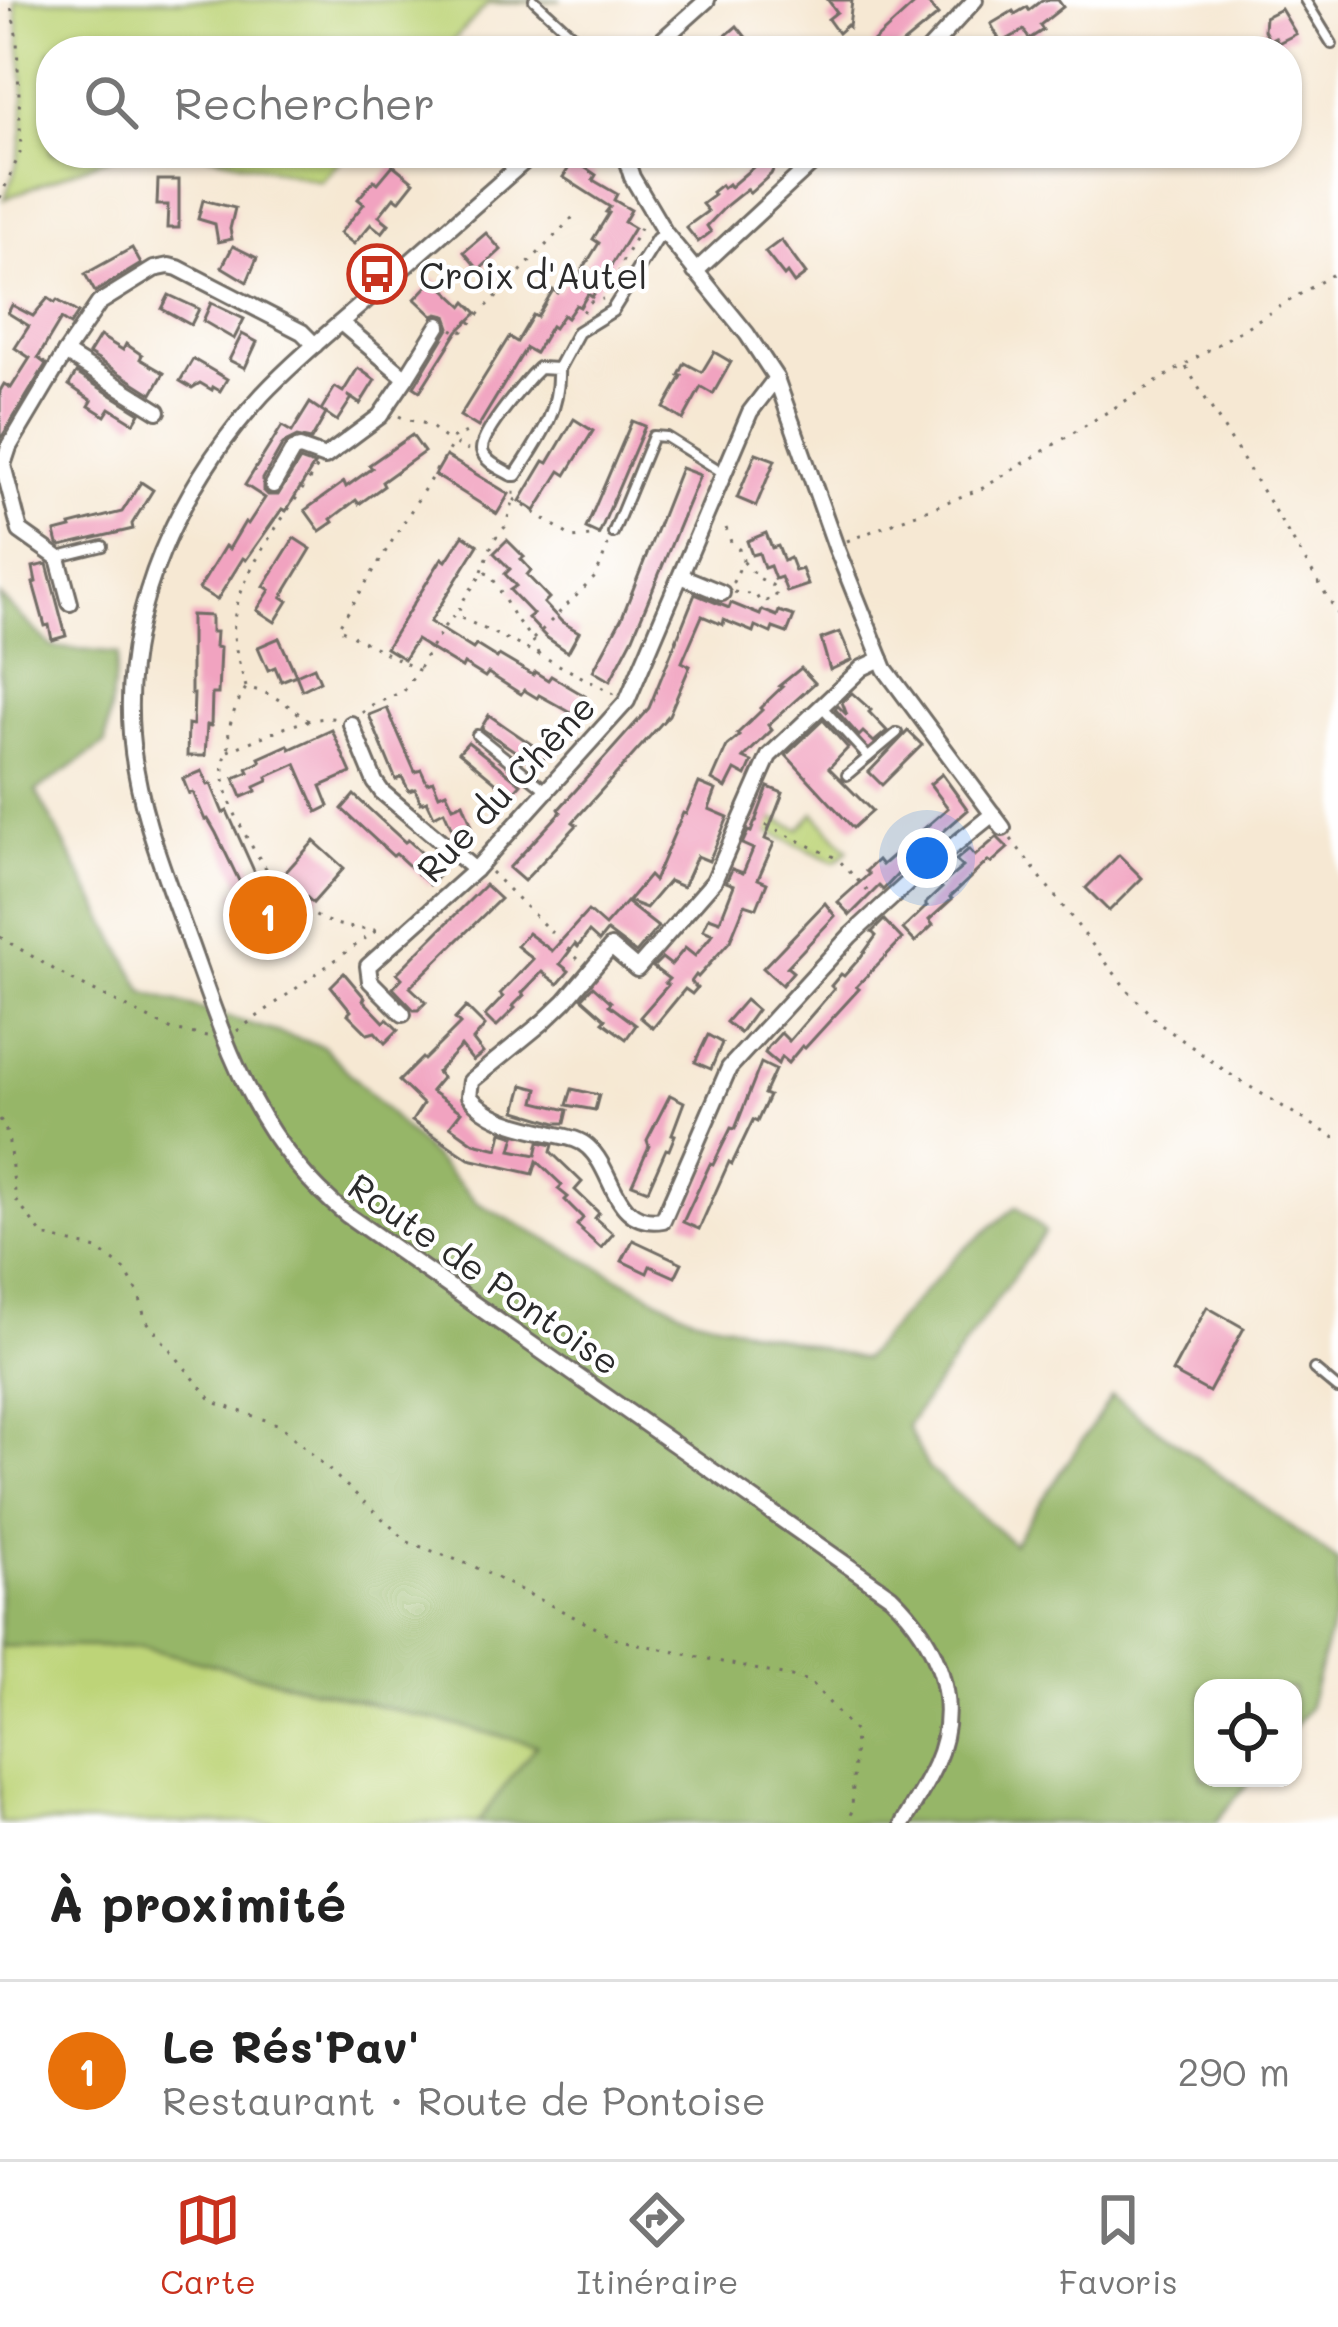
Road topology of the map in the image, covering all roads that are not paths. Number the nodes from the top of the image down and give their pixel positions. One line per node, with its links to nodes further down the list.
1 (534, 0): 5 (lane)
2 (707, 0): 6 (street)
3 (975, 0): 7 (street)
4 (1305, 0): 8 (lane)
5 (574, 36)
6 (667, 36)
7 (942, 36)
8 (1332, 44)
9 (517, 168): 14 (street, Route de Pontoise)
10 (629, 168): 12 (street)
11 (808, 168): 13 (street)
12 (665, 233): 13 (street); 18 (street)
13 (695, 272): 20 (street)
14 (341, 323): 16 (street, Route de Pontoise); 19 (street)
15 (440, 325): 19 (street)
16 (315, 345): 17 (street); 42 (street, Route de Pontoise)
17 (65, 353): 21 (street); 26 (street)
18 (558, 369): 18 (street)
19 (406, 378): 23 (street)
20 (776, 379): 22 (street, Rue du Chêne); 30 (street)
21 (158, 411)
22 (724, 473): 24 (lane); 27 (street, Rue du Chêne)
23 (273, 485)
24 (613, 533)
25 (103, 545): 26 (lane)
26 (58, 558): 29 (street)
27 (681, 576): 28 (street); 37 (street, Rue du Chêne)
28 (722, 593)
29 (70, 603)
30 (881, 659): 31 (street); 31 (street)
31 (821, 706): 35 (lane)
32 (351, 724): 38 (street)
33 (897, 733): 35 (lane)
34 (477, 735): 37 (lane)
35 (868, 757): 36 (lane)
36 (847, 776)
37 (547, 791): 38 (street, Rue du Chêne)
38 (478, 867): 39 (street, Rue du Chêne)
39 (403, 1014)
40 (1314, 1369): 41 (lane)
41 (1338, 1389)
42 (903, 1823)

